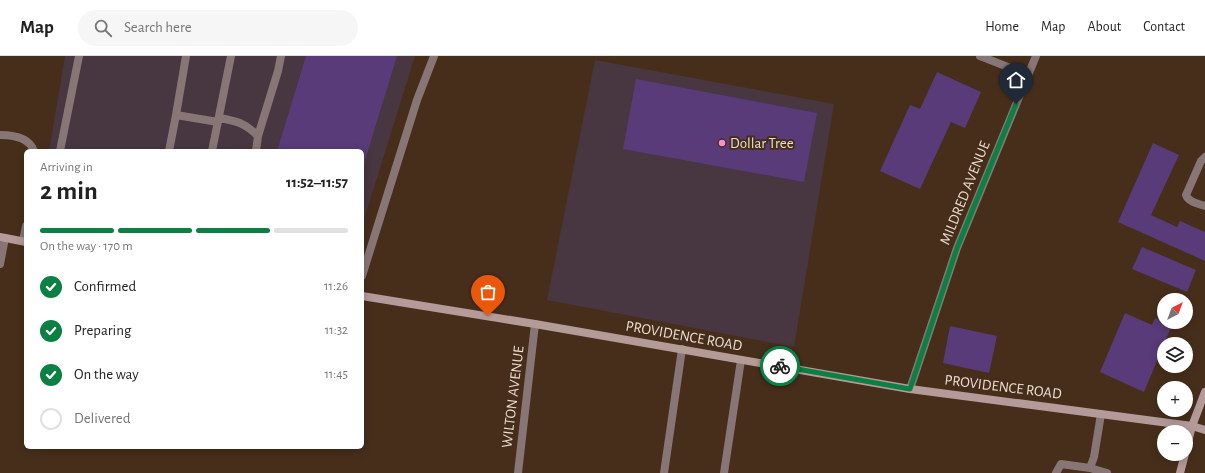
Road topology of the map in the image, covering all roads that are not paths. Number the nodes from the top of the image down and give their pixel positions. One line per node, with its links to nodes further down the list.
1 (79, 56): 14 (street)
2 (186, 56): 9 (street)
3 (231, 56): 10 (street)
4 (280, 56): 12 (street)
5 (434, 56): 23 (street)
6 (980, 56): 8 (street)
7 (1036, 56): 8 (street, MILDRED AVENUE)
8 (1028, 75): 28 (street, MILDRED AVENUE)
9 (176, 115): 10 (street); 15 (street)
10 (219, 120): 12 (street); 16 (street)
11 (0, 135): 13 (street)
12 (258, 136): 17 (street)
13 (33, 149)
14 (60, 149)
15 (169, 149)
16 (212, 149)
17 (256, 149)
18 (1204, 158): 19 (street)
19 (1205, 206)
20 (2, 238): 21 (street); 22 (street)
21 (24, 241)
22 (0, 264)
23 (364, 270)
24 (364, 296): 25 (street, PROVIDENCE ROAD)
25 (535, 324): 26 (street, PROVIDENCE ROAD); 37 (street, WILTON AVENUE)
26 (682, 350): 27 (street, PROVIDENCE ROAD); 38 (street)
27 (741, 360): 28 (street, PROVIDENCE ROAD); 39 (street)
28 (910, 389): 30 (street, PROVIDENCE ROAD)
29 (1205, 392): 32 (street)
30 (1101, 414): 31 (street, PROVIDENCE ROAD); 36 (street)
31 (1184, 425)
32 (1192, 425)
33 (1193, 426): 34 (street, PROVIDENCE ROAD)
34 (1205, 430)
35 (1183, 461): 42 (street)
36 (1090, 468): 40 (street); 41 (street)
37 (518, 473)
38 (664, 473)
39 (724, 473)
40 (1056, 473)
41 (1107, 473)
42 (1180, 473)

